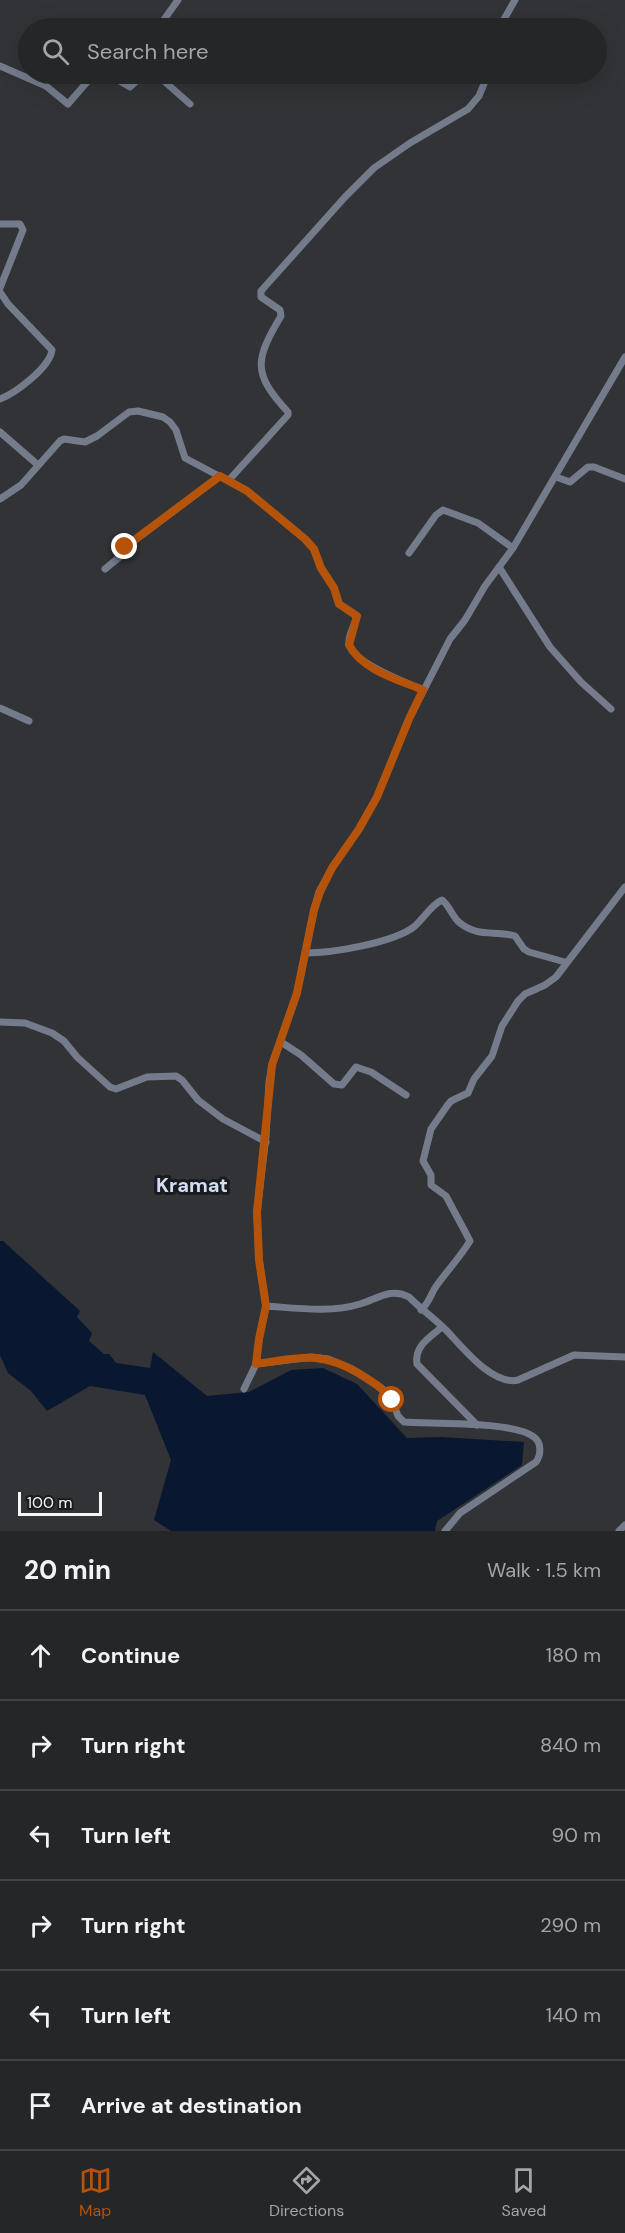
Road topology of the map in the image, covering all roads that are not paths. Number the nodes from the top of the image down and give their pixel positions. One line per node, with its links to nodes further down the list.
1 (178, 0): 3 (street)
2 (515, 0): 4 (street)
3 (165, 18)
4 (504, 18)
5 (0, 66): 6 (street)
6 (18, 74)
7 (41, 84): 8 (street)
8 (85, 84)
9 (167, 84): 11 (street)
10 (484, 84): 21 (street)
11 (190, 104)
12 (0, 224): 13 (street)
13 (0, 290): 15 (street)
14 (625, 357): 19 (street)
15 (0, 399)
16 (0, 432): 17 (street)
17 (38, 465): 18 (street); 22 (street)
18 (220, 476): 21 (street); 26 (street)
19 (556, 477): 20 (street); 23 (street)
20 (625, 479)
21 (229, 480): 27 (street)
22 (0, 499)
23 (513, 548): 24 (street); 25 (street)
24 (409, 554)
25 (499, 567): 27 (street); 29 (street)
26 (105, 569)
27 (423, 690): 32 (street)
28 (0, 708): 30 (street)
29 (611, 709)
30 (29, 721)
31 (625, 887): 33 (street)
32 (305, 953): 33 (street); 35 (street)
33 (565, 962): 39 (street)
34 (0, 1022): 37 (street)
35 (282, 1042): 36 (street); 37 (street)
36 (406, 1095)
37 (266, 1142): 38 (street)
38 (266, 1306): 39 (street); 42 (street)
39 (421, 1310): 40 (street)
40 (442, 1327): 41 (street); 44 (street)
41 (625, 1356)
42 (256, 1364): 43 (street); 44 (street)
43 (244, 1389)
44 (477, 1425): 46 (street)
45 (625, 1525): 47 (street)
46 (445, 1531)
47 (619, 1531)

